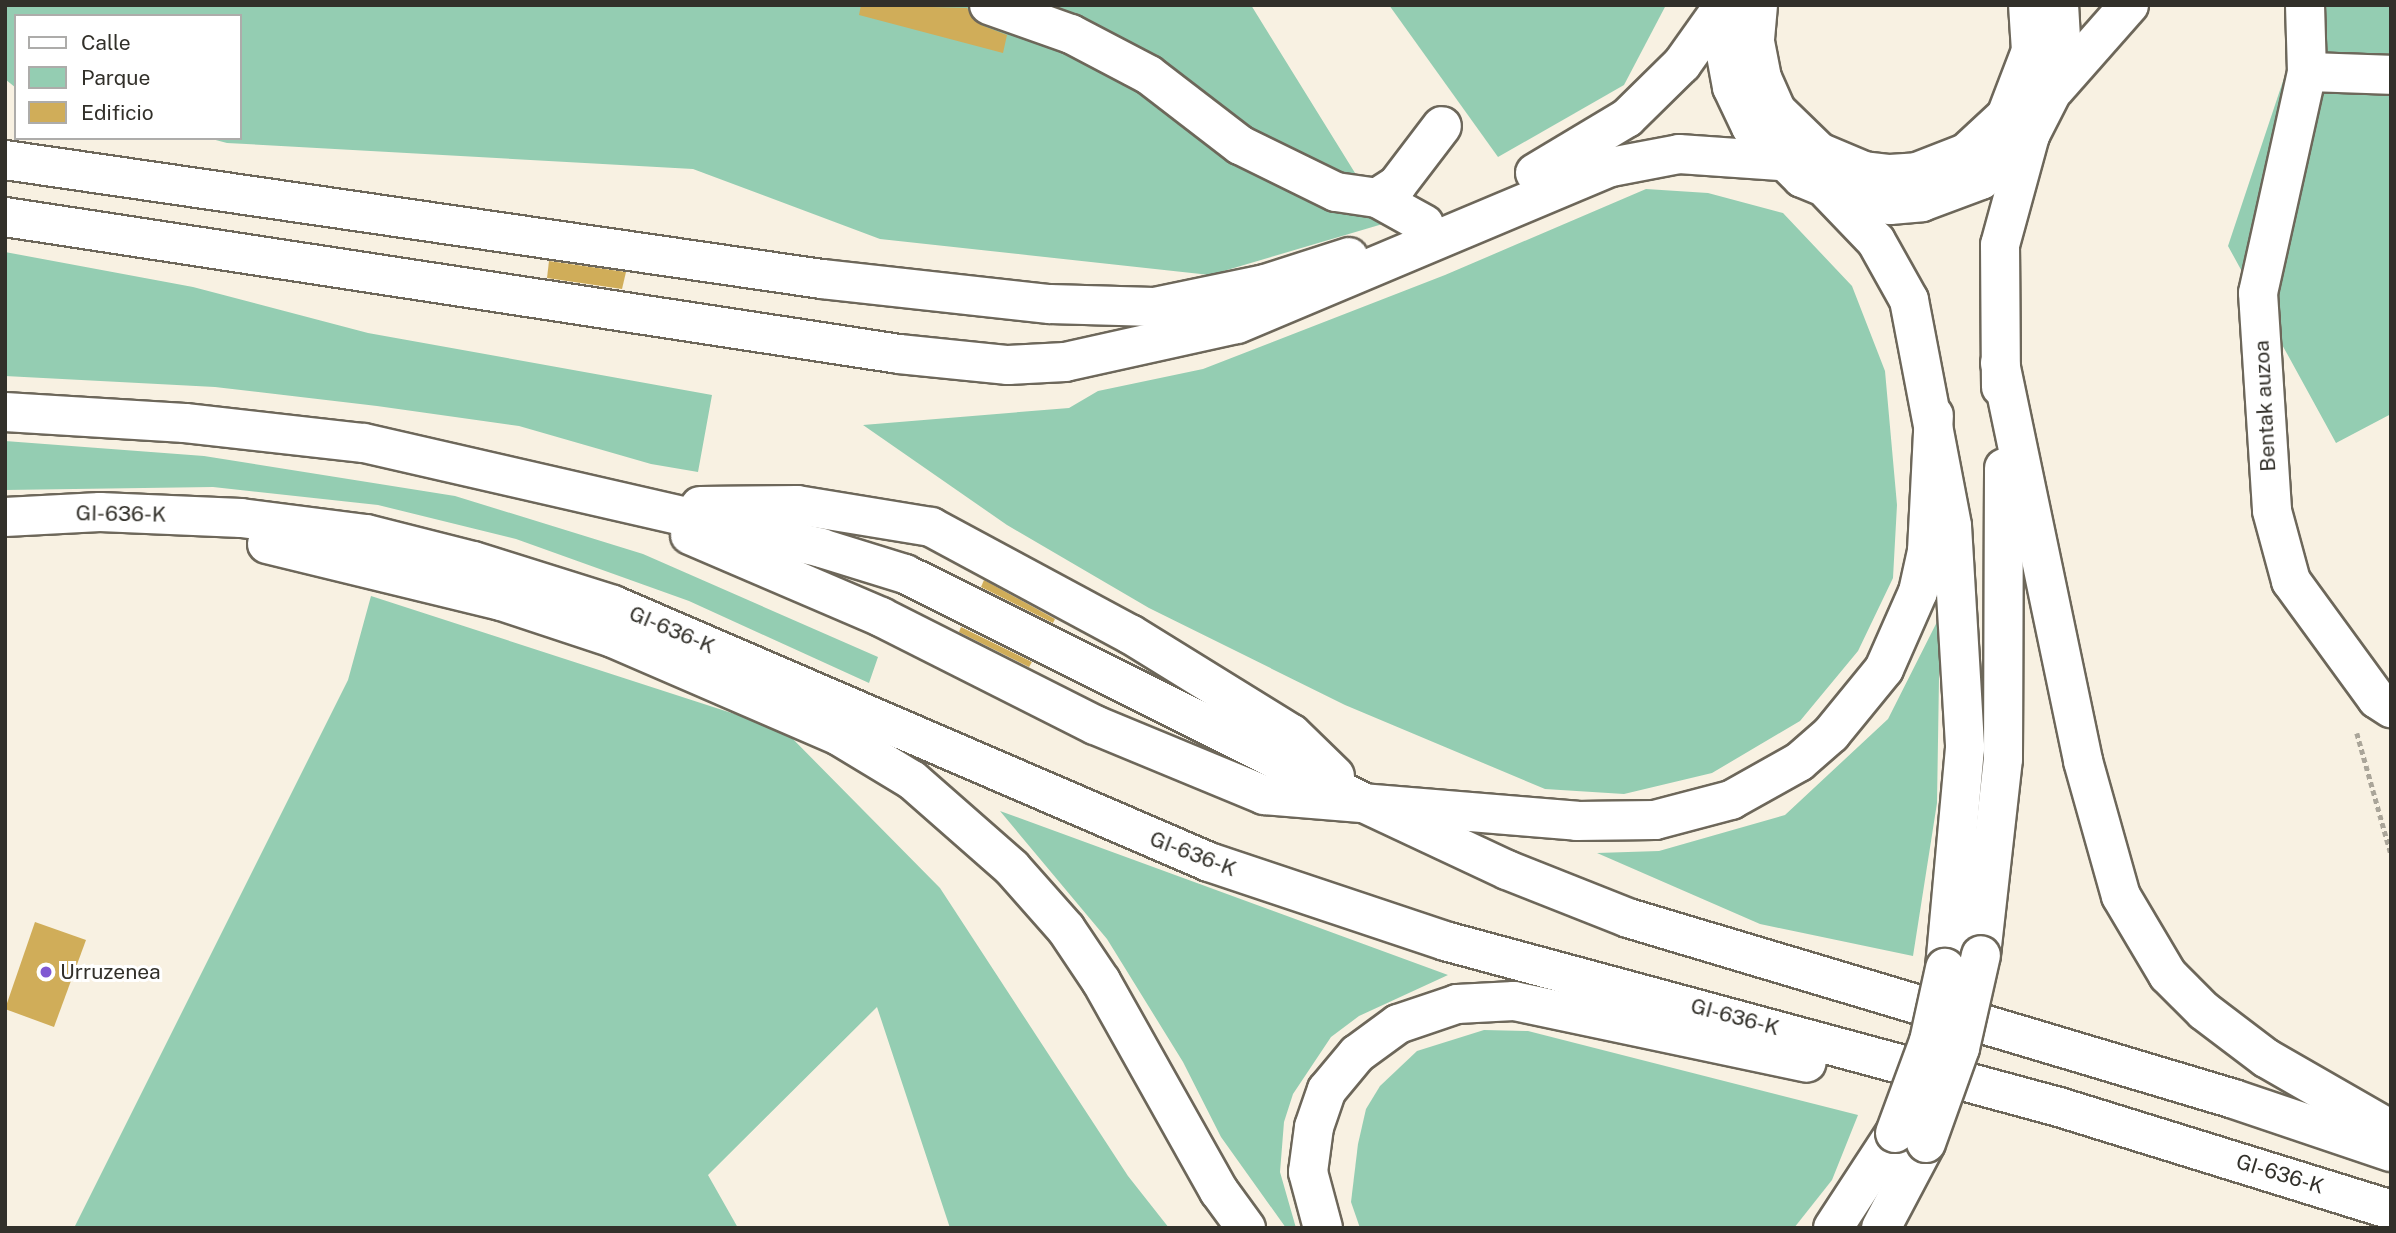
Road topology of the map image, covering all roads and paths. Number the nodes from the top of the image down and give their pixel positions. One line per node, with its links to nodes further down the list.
1 (989, 5): 16 (main road)
2 (1726, 5): 14 (main road); 18 (main road)
3 (1758, 5): 4 (main road)
4 (2028, 5)
5 (2059, 5): 10 (main road)
6 (2129, 5): 10 (main road)
7 (2305, 5): 8 (main road, Bentak auzoa)
8 (2307, 72): 9 (main road); 25 (main road, Bentak auzoa)
9 (2391, 75)
10 (2053, 90): 12 (main road)
11 (1442, 126): 16 (main road)
12 (2030, 135): 15 (main road); 19 (main road)
13 (5, 160): 18 (main road)
14 (1780, 161): 15 (main road); 17 (main road)
15 (1828, 191): 21 (main road)
16 (1377, 198): 18 (main road)
17 (5, 217)
18 (1424, 224)
19 (2000, 363): 27 (main road); 28 (main road, bridge)
20 (5, 412): 23 (main road)
21 (1934, 415): 26 (main road); 28 (main road, bridge)
22 (100, 512): 24 (main road, GI-636-K); 30 (main road, GI-636-K); 32 (main road)
23 (657, 512): 26 (main road); 26 (main road); 26 (main road)
24 (5, 517)
25 (2391, 708)
26 (1362, 802): 29 (main road)
27 (2391, 1130)
28 (1910, 1138): 34 (main road); 35 (main road)
29 (2391, 1152)
30 (2391, 1210)
31 (2391, 1219): 33 (main road)
32 (1246, 1228)
33 (1323, 1228)
34 (1833, 1228)
35 (1881, 1228)

